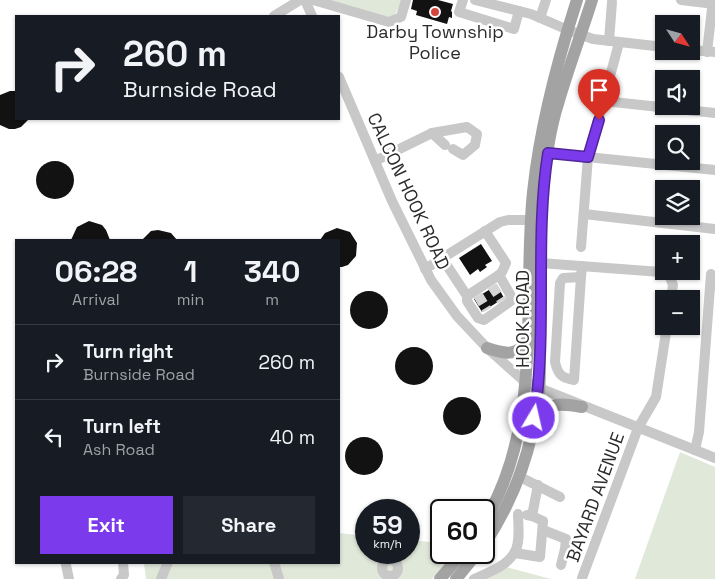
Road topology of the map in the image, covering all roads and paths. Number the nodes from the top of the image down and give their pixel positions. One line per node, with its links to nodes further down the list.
1 (300, 0): 14 (street)
2 (305, 0): 15 (street)
3 (314, 0): 4 (street)
4 (406, 0)
5 (463, 0): 13 (street)
6 (475, 0): 13 (street)
7 (546, 0): 16 (street)
8 (577, 0): 17 (main road, HOOK ROAD)
9 (592, 0): 18 (main road, HOOK ROAD)
10 (680, 0): 12 (street)
11 (612, 2): 19 (street)
12 (714, 3): 21 (street)
13 (519, 11): 16 (street)
14 (276, 15)
15 (312, 15)
16 (540, 18): 17 (street)
17 (568, 30): 18 (street); 31 (main road, HOOK ROAD)
18 (581, 36): 19 (street); 26 (main road, HOOK ROAD)
19 (614, 42): 20 (street); 23 (street)
20 (655, 46)
21 (711, 52)
22 (340, 79): 28 (street, CALCON HOOK ROAD)
23 (604, 101): 24 (street); 27 (street)
24 (715, 113)
25 (432, 134): 25 (street); 28 (street)
26 (548, 153): 27 (street); 36 (main road, HOOK ROAD)
27 (588, 157): 29 (street); 30 (street)
28 (375, 162): 38 (street, CALCON HOOK ROAD)
29 (715, 170)
30 (584, 214): 32 (street); 34 (street)
31 (531, 220): 33 (street); 45 (main road, HOOK ROAD)
32 (715, 228)
33 (485, 231): 35 (street); 40 (street)
34 (581, 247)
35 (442, 258): 38 (street); 43 (street)
36 (540, 263): 37 (street); 48 (main road, HOOK ROAD)
37 (582, 266): 41 (street); 42 (street)
38 (425, 269): 46 (street, CALCON HOOK ROAD)
39 (711, 274): 52 (street)
40 (499, 275): 43 (street); 43 (street)
41 (581, 277): 41 (street)
42 (672, 290)
43 (473, 294)
44 (666, 335): 50 (street, BAYARD AVENUE)
45 (527, 340): 46 (main road); 47 (main road, HOOK ROAD)
46 (486, 348): 47 (street, CALCON HOOK ROAD)
47 (524, 381): 48 (street, CALCON HOOK ROAD); 57 (main road, HOOK ROAD)
48 (539, 388): 49 (street, CALCON HOOK ROAD); 51 (main road, HOOK ROAD)
49 (582, 407): 50 (street, CALCON HOOK ROAD); 51 (main road)
50 (638, 428): 52 (street, CALCON HOOK ROAD); 71 (street, BAYARD AVENUE)
51 (530, 442): 54 (main road, HOOK ROAD)
52 (695, 450): 53 (street, CALCON HOOK ROAD)
53 (715, 458)
54 (520, 477): 55 (street); 58 (main road, HOOK ROAD)
55 (538, 485): 56 (street); 60 (street)
56 (560, 496)
57 (495, 501)
58 (506, 506): 59 (street); 61 (main road, HOOK ROAD)
59 (518, 514): 60 (street); 63 (street)
60 (532, 516): 62 (street)
61 (495, 526)
62 (543, 530): 63 (street); 69 (street)
63 (515, 553): 78 (street)
64 (123, 564): 73 (street)
65 (167, 564): 74 (street)
66 (274, 564): 75 (street)
67 (453, 564): 76 (main road)
68 (468, 564): 77 (main road)
69 (561, 565)
70 (66, 566): 72 (street)
71 (582, 578)
72 (69, 579)
73 (121, 579)
74 (161, 579)
75 (278, 579)
76 (440, 579)
77 (456, 579)
78 (474, 579)

